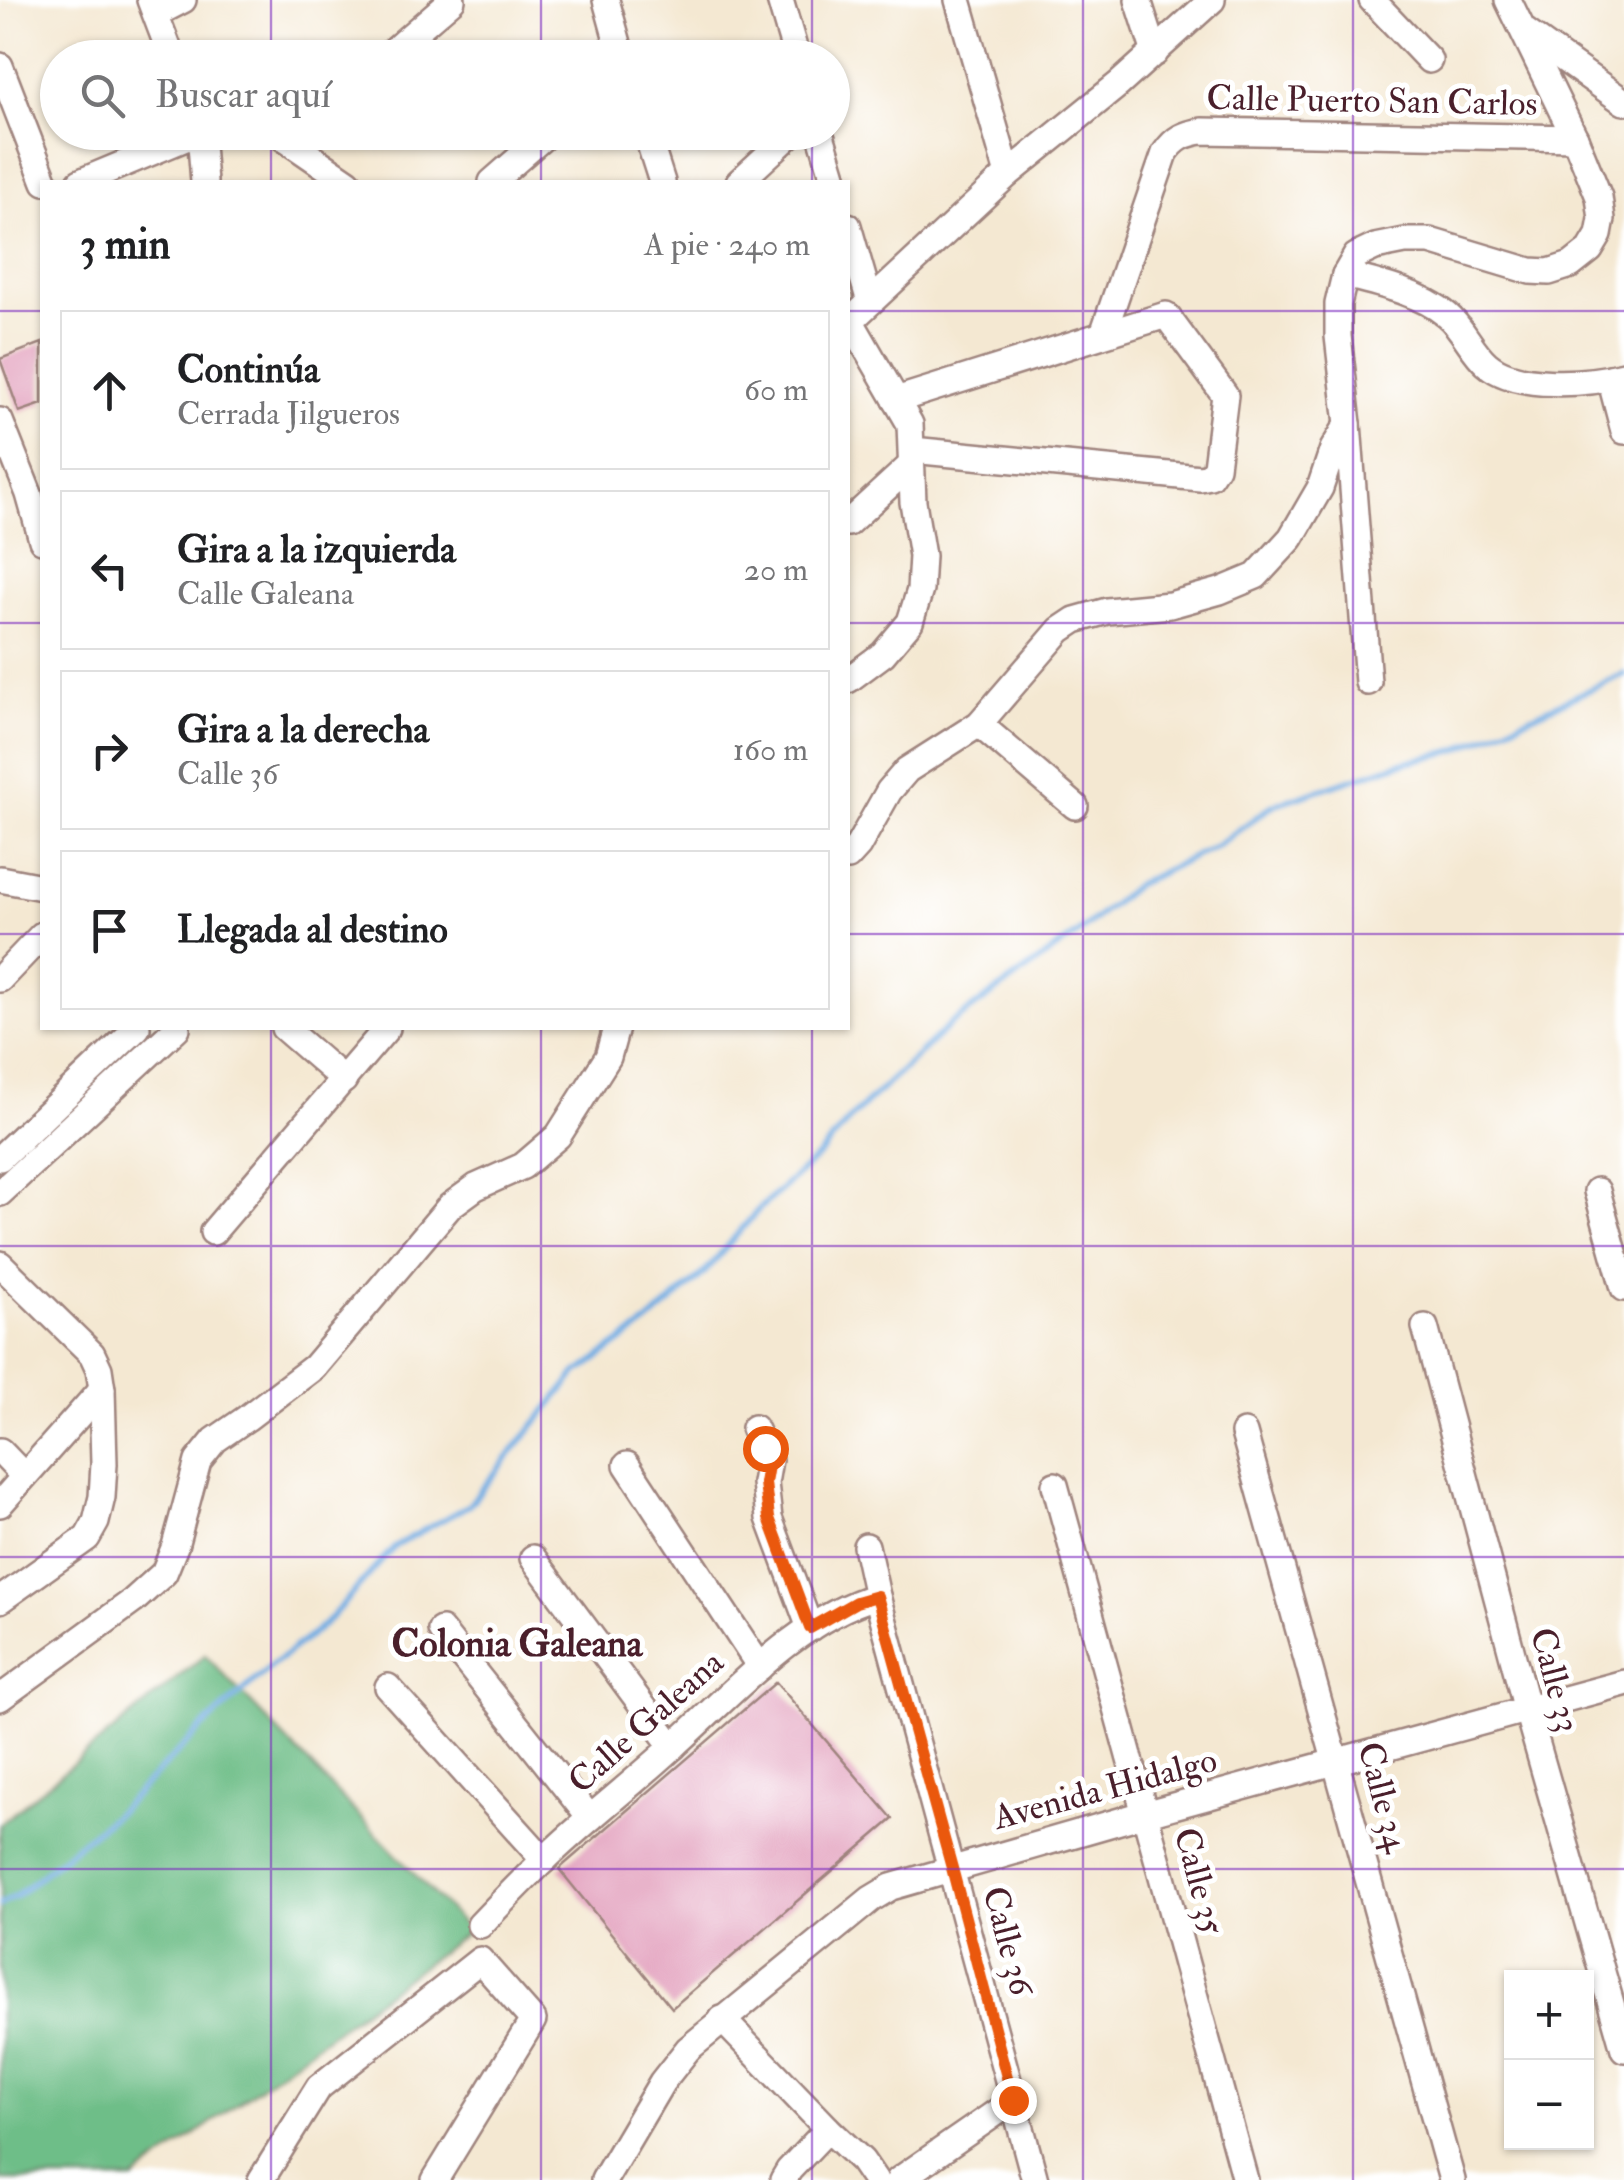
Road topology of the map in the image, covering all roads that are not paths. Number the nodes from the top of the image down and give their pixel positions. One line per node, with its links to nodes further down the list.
1 (184, 0): 10 (street)
2 (452, 0): 13 (street)
3 (606, 0): 14 (street)
4 (780, 0): 15 (street)
5 (958, 0): 28 (street)
6 (1138, 0): 16 (street)
7 (1212, 0): 16 (street)
8 (1372, 0): 17 (street)
9 (1508, 0): 11 (street)
10 (153, 7): 12 (street)
11 (1522, 29): 19 (street); 20 (street)
12 (165, 40)
13 (406, 40)
14 (617, 40)
15 (792, 40)
16 (1155, 53): 28 (street)
17 (1429, 60)
18 (0, 66): 29 (street)
19 (1624, 102)
20 (1576, 138): 37 (street); 43 (street, Calle Puerto San Carlos)
21 (157, 150): 30 (street)
22 (201, 150): 31 (street)
23 (306, 150): 32 (street)
24 (529, 150): 33 (street)
25 (652, 150): 34 (street)
26 (773, 150): 35 (street)
27 (825, 150): 36 (street)
28 (1008, 174): 40 (street)
29 (45, 180)
30 (85, 180)
31 (204, 180)
32 (345, 180)
33 (494, 180)
34 (661, 180)
35 (740, 180)
36 (833, 180)
37 (1613, 214): 39 (street)
38 (850, 233): 40 (street)
39 (1345, 275): 44 (street); 47 (street)
40 (870, 302): 41 (street)
41 (850, 321)
42 (850, 324): 45 (street)
43 (1103, 334): 45 (street); 49 (street)
44 (1617, 377): 48 (street)
45 (896, 400): 49 (street)
46 (0, 421): 51 (street)
47 (1348, 424): 53 (street); 54 (street)
48 (1624, 430)
49 (911, 457): 50 (street); 52 (street)
50 (850, 521)
51 (40, 533)
52 (850, 679)
53 (1368, 682)
54 (979, 724): 55 (street); 56 (street)
55 (1076, 806)
56 (850, 854)
57 (0, 879): 58 (street)
58 (40, 888)
59 (40, 937): 60 (street)
60 (0, 980)
61 (135, 1030): 67 (street)
62 (174, 1030): 69 (street)
63 (286, 1030): 66 (street)
64 (385, 1030): 66 (street)
65 (615, 1030): 91 (street)
66 (344, 1080): 70 (street)
67 (0, 1158)
68 (1598, 1192): 72 (street)
69 (0, 1194)
70 (212, 1232)
71 (0, 1264): 74 (street)
72 (1624, 1288)
73 (1424, 1327): 92 (street, Calle 33)
74 (102, 1388): 79 (street); 85 (street)
75 (754, 1428): 86 (street)
76 (1244, 1433): 94 (street, Calle 34)
77 (0, 1451): 79 (street)
78 (626, 1465): 88 (street)
79 (24, 1476): 81 (street)
80 (1055, 1486): 95 (street, Calle 35)
81 (0, 1504)
82 (866, 1546): 84 (street, Calle 36)
83 (533, 1558): 93 (street)
84 (877, 1596): 86 (street, Calle Galeana); 98 (street, Calle 36)
85 (0, 1600)
86 (810, 1628): 88 (street, Calle Galeana)
87 (442, 1630): 96 (street)
88 (760, 1667): 93 (street, Calle Galeana)
89 (1624, 1683): 92 (street, Avenida Hidalgo)
90 (388, 1686): 97 (street)
91 (0, 1698)
92 (1527, 1710): 94 (street, Avenida Hidalgo); 101 (street, Calle 33)
93 (673, 1747): 96 (street, Calle Galeana)
94 (1338, 1762): 95 (street, Avenida Hidalgo); 112 (street, Calle 34)
95 (1144, 1814): 98 (street, Avenida Hidalgo); 111 (street, Calle 35)
96 (590, 1818): 97 (street, Calle Galeana)
97 (544, 1860): 99 (street, Calle Galeana)
98 (952, 1868): 100 (street, Avenida Hidalgo); 102 (street, Calle 36)
99 (480, 1925)
100 (722, 2020): 103 (street); 106 (street, Avenida Hidalgo)
101 (1624, 2049)
102 (1013, 2100): 109 (street); 110 (street, Calle 36)
103 (828, 2130): 107 (street); 108 (street)
104 (260, 2180): 105 (street)
105 (435, 2180)
106 (604, 2180)
107 (783, 2180)
108 (875, 2180)
109 (899, 2180)
110 (1036, 2180)
111 (1245, 2180)
112 (1452, 2180)

